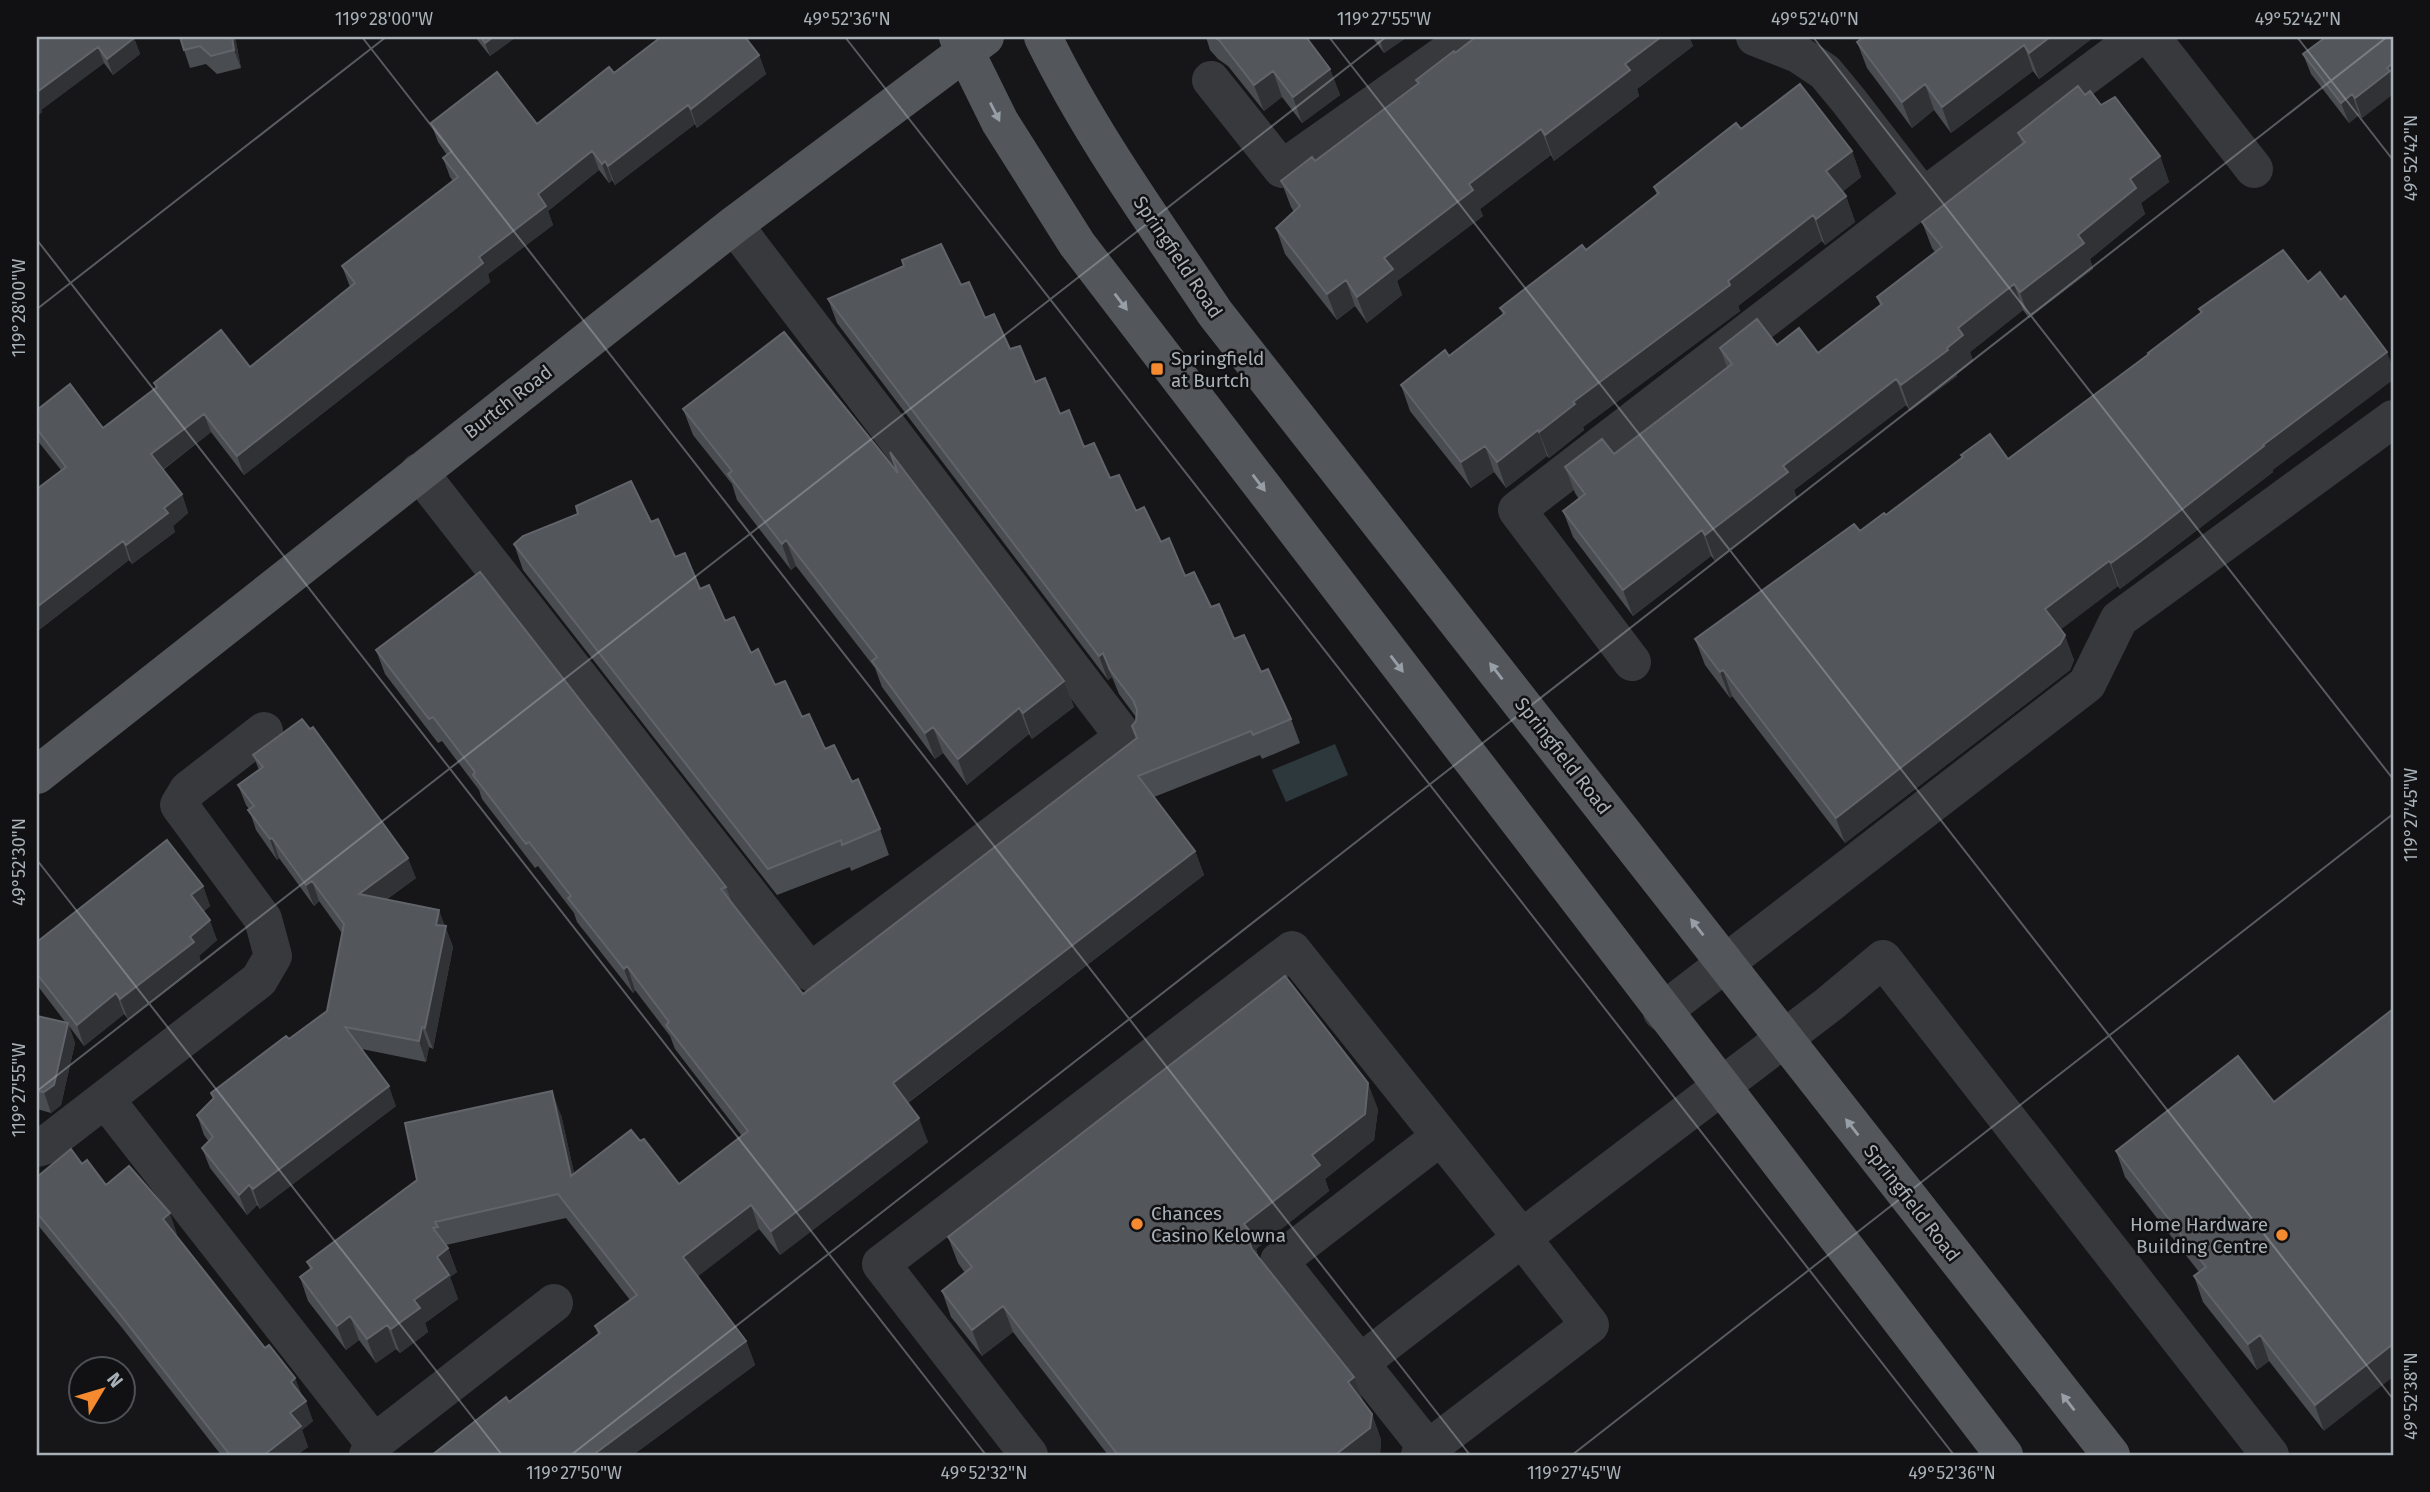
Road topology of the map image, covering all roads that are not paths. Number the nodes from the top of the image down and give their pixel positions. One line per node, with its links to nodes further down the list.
1 (1043, 37): 16 (main road, Springfield Road, one-way to 1)
2 (1469, 37): 7 (lane)
3 (1755, 37): 9 (lane)
4 (2138, 37): 9 (lane)
5 (2151, 37): 8 (lane)
6 (969, 42): 10 (main road, Burtch Road); 17 (main road, one-way to 17)
7 (1210, 80)
8 (2254, 169)
9 (1923, 197): 13 (lane)
10 (734, 225): 12 (main road, Burtch Road); 12 (lane)
11 (2393, 419): 16 (lane)
12 (419, 472): 15 (main road, Burtch Road)
13 (1632, 662)
14 (264, 731): 20 (lane)
15 (37, 775)
16 (1725, 962): 17 (lane); 18 (main road, Springfield Road)
17 (1662, 1012): 19 (main road)
18 (1783, 1039): 19 (lane); 30 (main road, Springfield Road, one-way to 18); 31 (lane)
19 (1719, 1086): 23 (lane); 29 (main road)
20 (106, 1099): 22 (lane); 26 (lane)
21 (1440, 1138): 23 (lane); 25 (lane); 28 (lane)
22 (37, 1148)
23 (1522, 1238): 25 (lane); 27 (lane)
24 (554, 1303): 26 (lane)
25 (1360, 1363): 27 (lane)
26 (371, 1449)
27 (1424, 1452)
28 (1029, 1455)
29 (2004, 1455)
30 (2110, 1455)
31 (2270, 1455)

